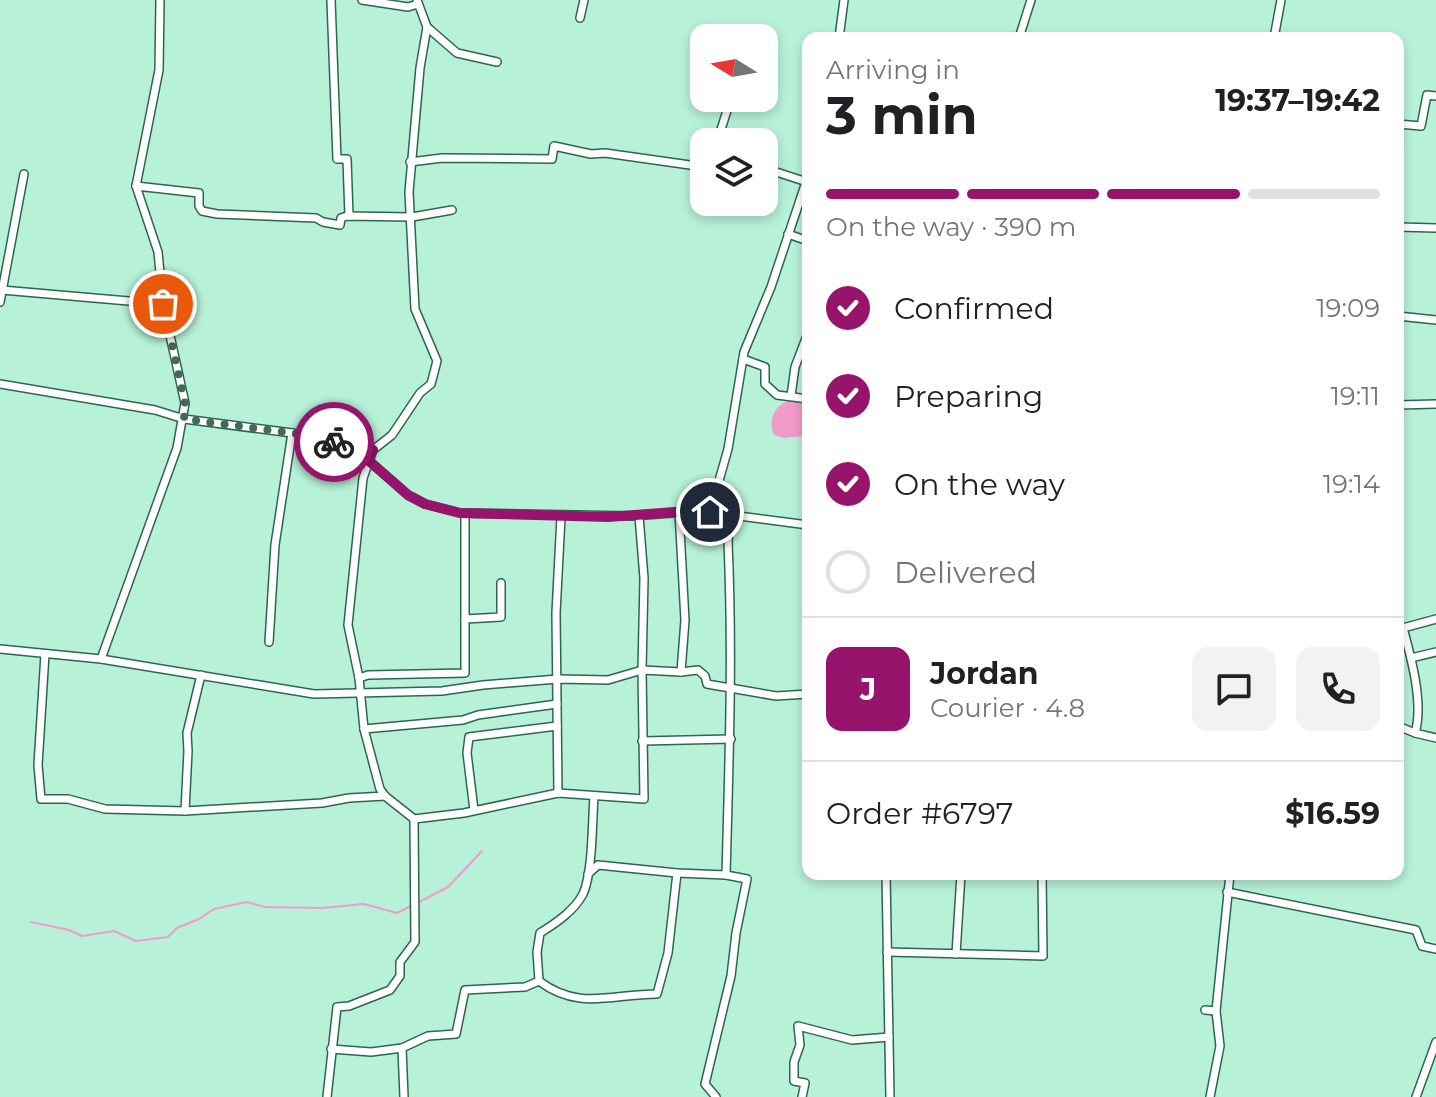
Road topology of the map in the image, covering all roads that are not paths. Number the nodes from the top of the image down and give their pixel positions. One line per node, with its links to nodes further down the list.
1 (160, 0): 22 (street)
2 (331, 0): 25 (street)
3 (362, 0): 8 (street)
4 (584, 0): 9 (street)
5 (844, 0): 11 (street)
6 (1031, 0): 12 (street)
7 (1281, 0): 13 (street)
8 (418, 2): 10 (street)
9 (580, 18)
10 (427, 27): 14 (street); 17 (street)
11 (840, 32)
12 (1021, 32)
13 (1275, 32)
14 (497, 62)
15 (1436, 96): 16 (street)
16 (1404, 125)
17 (410, 162): 18 (street); 26 (street)
18 (690, 165)
19 (778, 172): 21 (street)
20 (24, 174): 31 (street)
21 (802, 178)
22 (136, 186): 25 (street); 33 (street)
23 (802, 193): 29 (street)
24 (452, 210): 26 (street)
25 (349, 216): 26 (street)
26 (412, 217): 45 (street)
27 (1404, 227): 28 (street)
28 (1436, 228)
29 (788, 234): 30 (street); 37 (street)
30 (802, 239)
31 (2, 290): 32 (street); 33 (street)
32 (0, 302)
33 (163, 304): 43 (street)
34 (1404, 317): 35 (street)
35 (1436, 320)
36 (802, 347): 39 (street)
37 (743, 359): 39 (street); 48 (street)
38 (0, 384): 43 (street)
39 (791, 396): 40 (street)
40 (802, 398)
41 (1436, 404): 42 (street)
42 (1404, 405)
43 (184, 419): 44 (street); 64 (street)
44 (292, 433): 45 (street); 59 (street)
45 (373, 450): 46 (street)
46 (368, 460): 49 (street); 68 (street)
47 (679, 512): 48 (street); 51 (street); 66 (street)
48 (710, 512): 50 (street)
49 (465, 513): 52 (street); 55 (street)
50 (730, 513): 53 (street); 70 (street)
51 (639, 516): 52 (street); 65 (street)
52 (561, 517): 69 (street)
53 (802, 524)
54 (501, 583): 55 (street)
55 (465, 619): 68 (street)
56 (1436, 619): 57 (street)
57 (1404, 628)
58 (1404, 632): 63 (street)
59 (269, 642)
60 (0, 649): 62 (street)
61 (1436, 652): 63 (street)
62 (45, 654): 64 (street); 85 (street)
63 (1411, 658): 77 (street)
64 (101, 659): 67 (street)
65 (642, 670): 66 (street); 69 (street); 80 (street)
66 (681, 672): 70 (street)
67 (201, 675): 71 (street); 85 (street)
68 (359, 678): 71 (street)
69 (558, 679): 71 (street); 73 (street)
70 (730, 687): 72 (street); 79 (street)
71 (359, 694): 76 (street)
72 (802, 694)
73 (557, 704): 74 (street); 76 (street)
74 (557, 726): 81 (street); 84 (street)
75 (1404, 728): 77 (street)
76 (364, 729): 82 (street)
77 (1415, 733): 78 (street)
78 (1436, 738)
79 (731, 739): 80 (street); 89 (street)
80 (642, 741): 83 (street)
81 (558, 793): 83 (street); 84 (street)
82 (385, 796): 85 (street); 86 (street)
83 (594, 797): 88 (street)
84 (474, 810): 86 (street)
85 (185, 811)
86 (414, 819): 104 (street)
87 (677, 873): 88 (street); 89 (street); 98 (street)
88 (588, 874): 98 (street)
89 (726, 875): 105 (street)
90 (886, 880): 96 (street)
91 (961, 880): 97 (street)
92 (1042, 880): 97 (street)
93 (1229, 880): 94 (street)
94 (1227, 892): 95 (street); 100 (street)
95 (1436, 949)
96 (887, 952): 97 (street); 101 (street)
97 (956, 954)
98 (539, 981): 103 (street)
99 (1205, 1010): 100 (street)
100 (1216, 1011): 112 (street)
101 (889, 1037): 110 (street); 111 (street)
102 (1436, 1042): 113 (street)
103 (402, 1048): 104 (street); 107 (street)
104 (331, 1049): 106 (street)
105 (705, 1084): 108 (street); 109 (street)
106 (327, 1097)
107 (404, 1097)
108 (701, 1097)
109 (716, 1097)
110 (802, 1097)
111 (890, 1097)
112 (1210, 1097)
113 (1416, 1097)

